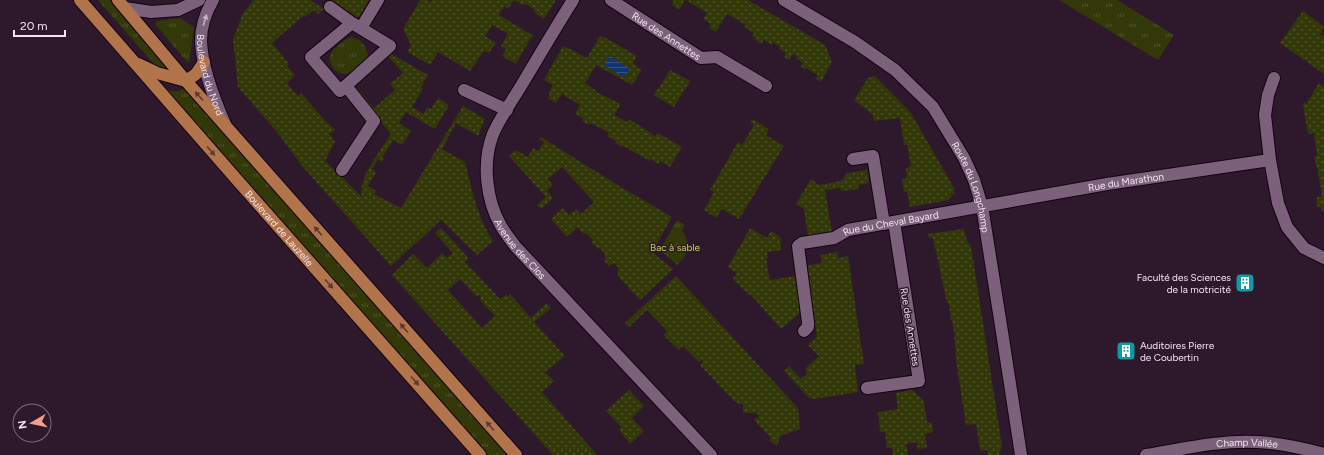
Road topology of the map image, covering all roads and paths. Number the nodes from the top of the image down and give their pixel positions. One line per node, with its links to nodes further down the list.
1 (80, 0): 11 (main road, Boulevard de Lauzelle)
2 (199, 0): 8 (street)
3 (213, 0): 12 (street, Boulevard du Nord, one-way to 3)
4 (378, 0): 10 (street)
5 (573, 0): 18 (street, Avenue des Clos)
6 (611, 0): 16 (street, Rue des Annettes)
7 (784, 0): 23 (street, Route du Longchamp)
8 (121, 4): 14 (main road)
9 (330, 7): 10 (street)
10 (357, 25): 15 (street); 15 (street)
11 (134, 62): 14 (main road); 29 (main road, Boulevard de Lauzelle, one-way to 29)
12 (204, 62): 14 (main road); 19 (street, Boulevard du Nord)
13 (1274, 78): 21 (street)
14 (186, 81): 19 (main road, one-way to 14)
15 (346, 86): 22 (street)
16 (766, 86)
17 (464, 90): 18 (street)
18 (507, 110): 31 (street, Avenue des Clos)
19 (225, 125): 30 (main road, one-way to 19)
20 (853, 159): 24 (street, Rue des Annettes)
21 (1270, 160): 23 (street, Rue du Marathon); 25 (street)
22 (342, 170)
23 (982, 206): 24 (street, Rue du Cheval Bayard); 32 (street, Route du Longchamp)
24 (889, 223): 26 (street, Rue du Cheval Bayard); 27 (street, Rue des Annettes)
25 (1324, 258)
26 (804, 331)
27 (867, 388)
28 (1324, 454): 33 (street, Champ Vallée)
29 (480, 455)
30 (516, 455)
31 (711, 455)
32 (1020, 455)
33 (1146, 455)

